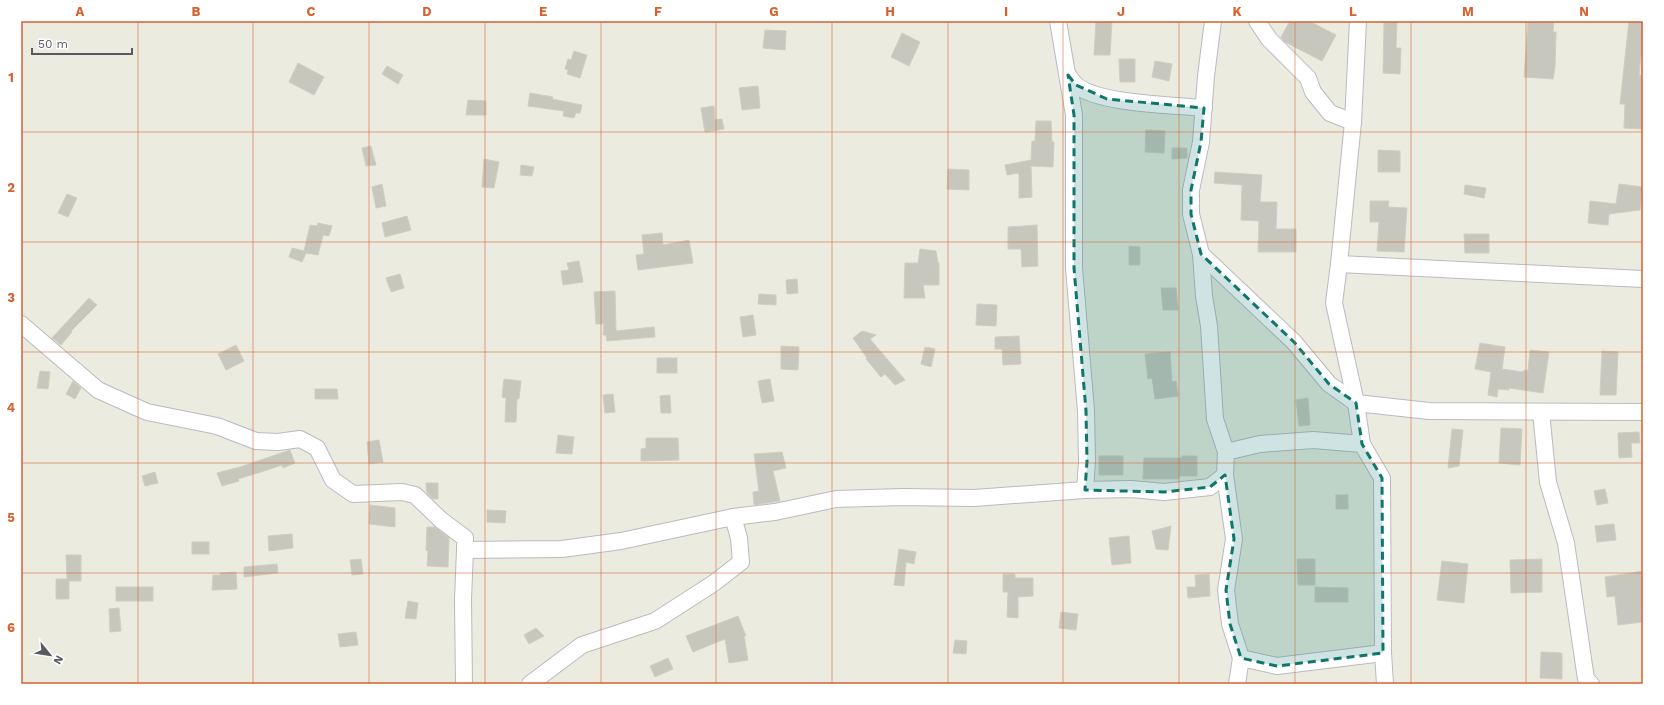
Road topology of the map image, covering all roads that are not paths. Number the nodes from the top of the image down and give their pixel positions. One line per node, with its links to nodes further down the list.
1 (1058, 21): 5 (street)
2 (1213, 21): 6 (street)
3 (1257, 21): 7 (street)
4 (1358, 21): 7 (street)
5 (1068, 74): 6 (street); 18 (street)
6 (1204, 108): 8 (street)
7 (1353, 122): 9 (street)
8 (1201, 254): 12 (street); 16 (street)
9 (1339, 264): 10 (street); 12 (street)
10 (1643, 279)
11 (21, 324): 20 (street)
12 (1356, 403): 13 (street); 15 (street)
13 (1541, 412): 14 (street); 27 (street)
14 (1643, 412)
15 (1362, 444): 16 (street); 21 (street)
16 (1226, 452): 17 (street)
17 (1225, 475): 18 (street); 22 (street)
18 (1085, 490): 19 (street)
19 (733, 517): 20 (street); 24 (street)
20 (465, 550): 23 (street)
21 (1383, 653): 22 (street); 26 (street)
22 (1241, 658): 25 (street)
23 (464, 684)
24 (530, 684)
25 (1237, 684)
26 (1385, 684)
27 (1591, 684)

